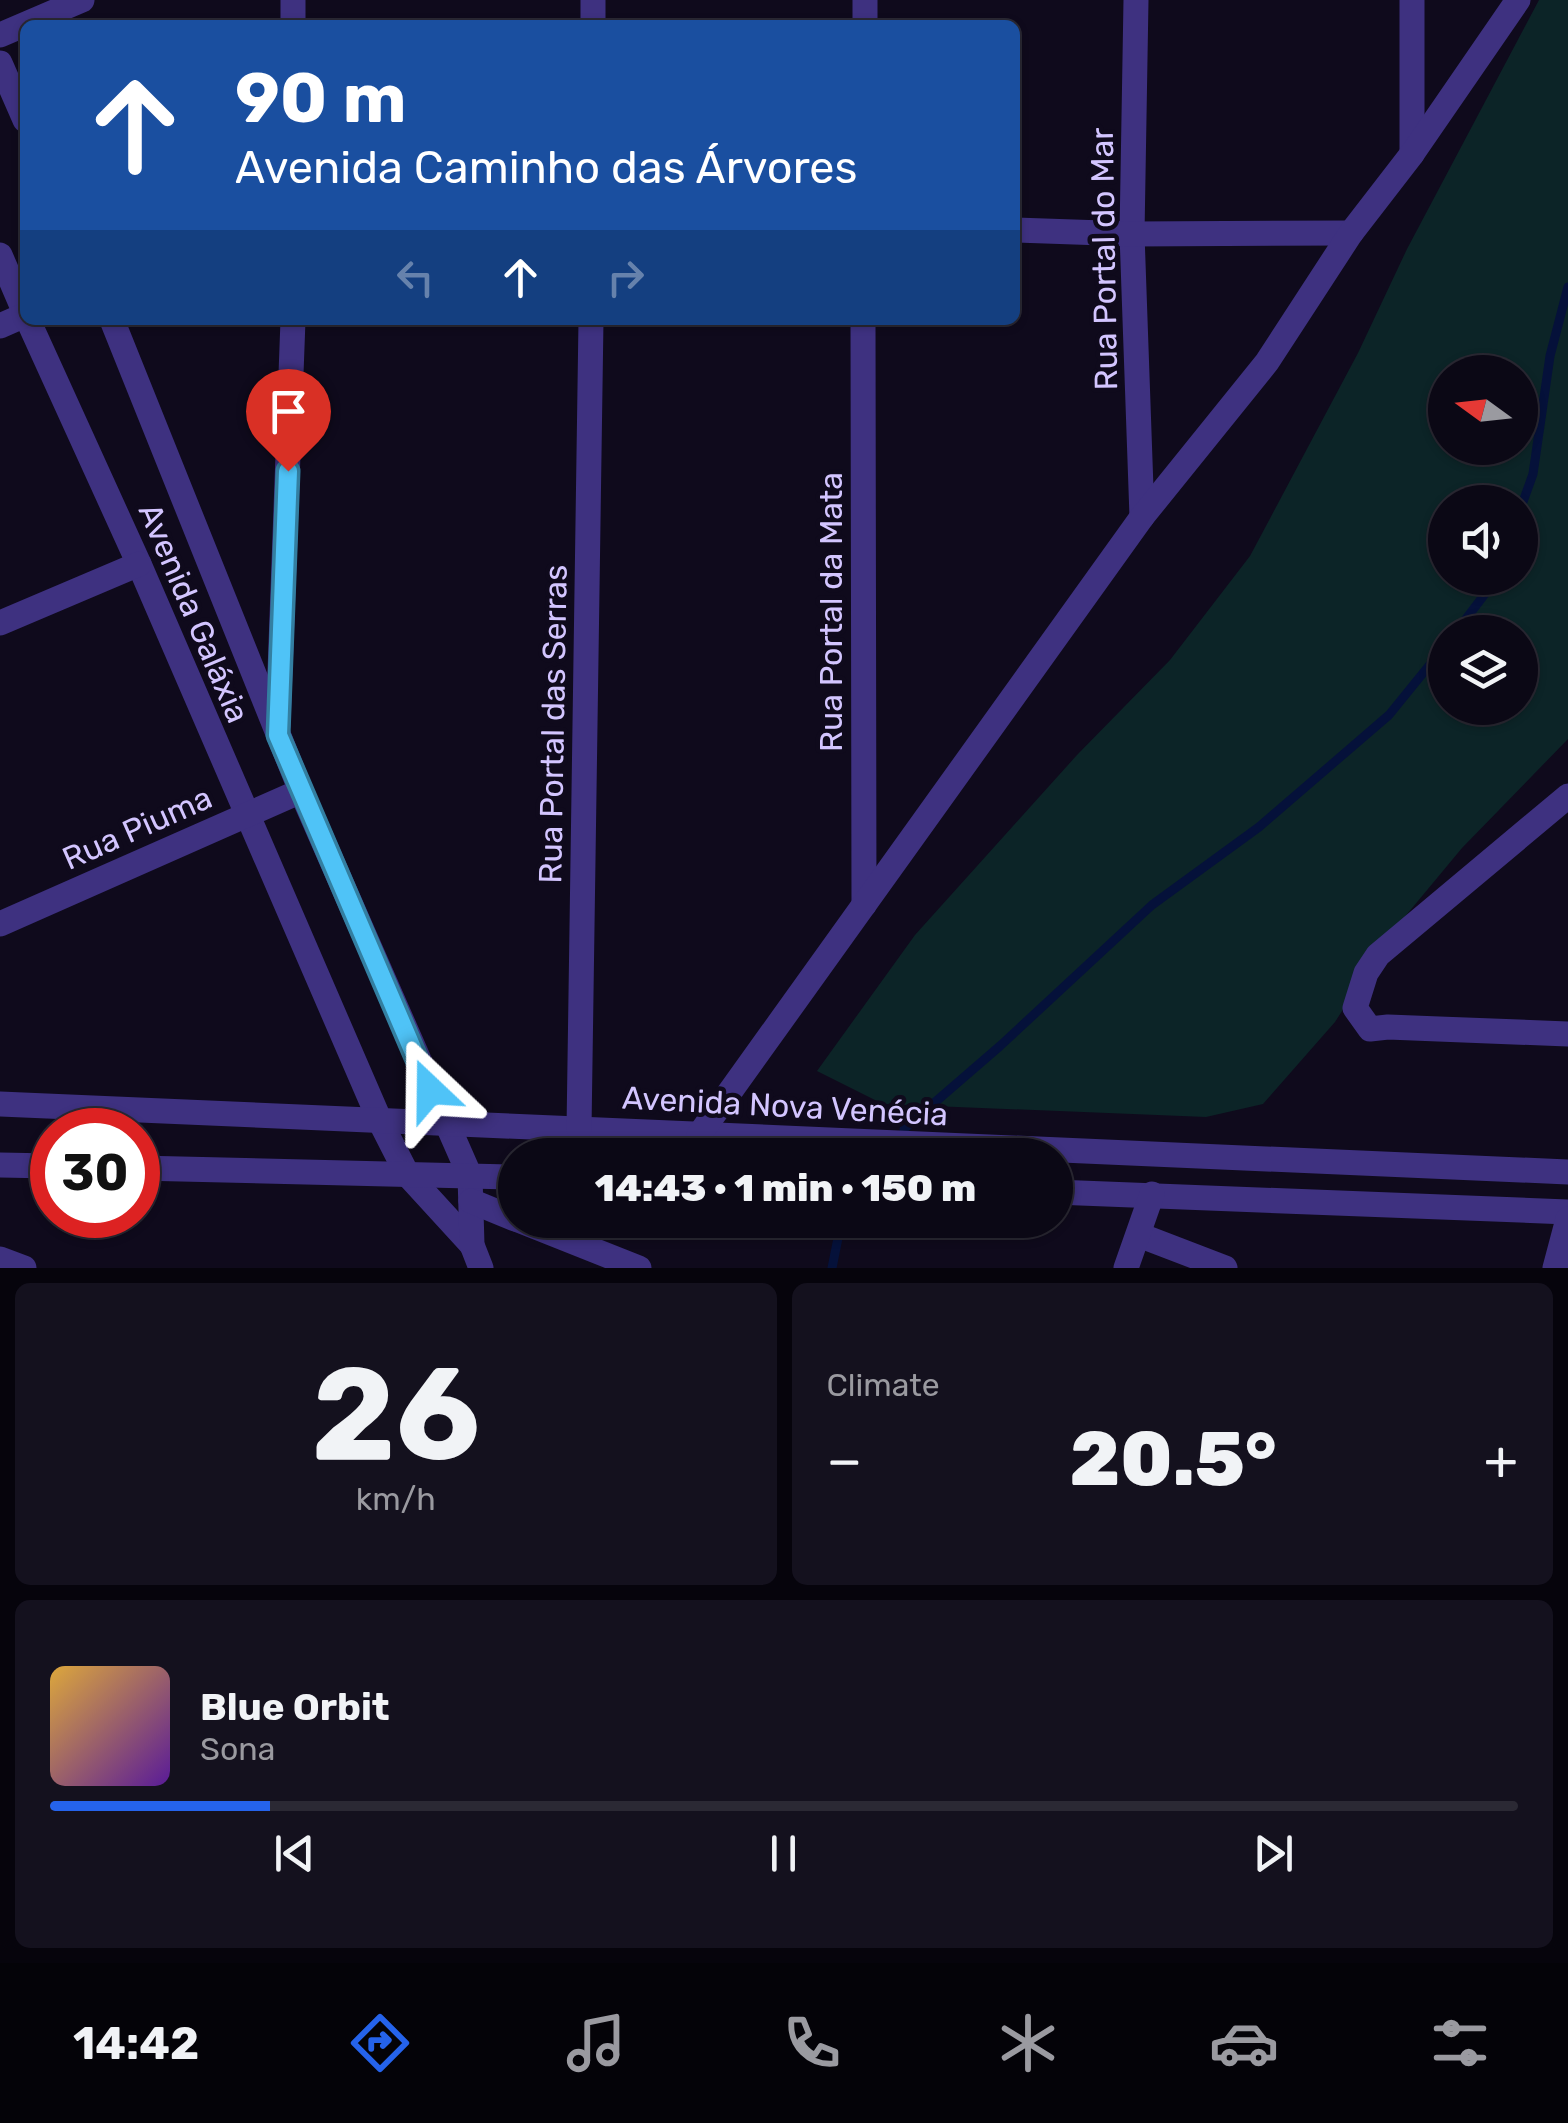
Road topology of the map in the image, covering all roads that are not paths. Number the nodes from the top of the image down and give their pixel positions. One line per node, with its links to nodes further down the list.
1 (82, 0): 5 (street)
2 (1136, 0): 11 (street, Rua Portal do Mar)
3 (1412, 0): 8 (street)
4 (1518, 0): 8 (street)
5 (35, 20)
6 (0, 63): 7 (street)
7 (20, 109)
8 (1412, 154): 10 (street)
9 (1020, 230): 11 (street)
10 (1351, 233): 11 (street); 19 (street)
11 (1132, 234): 19 (street, Rua Portal do Mar)
12 (0, 255): 13 (street, Avenida Galáxia)
13 (20, 302)
14 (30, 325): 20 (street, Avenida Galáxia)
15 (114, 325): 22 (street, Avenida Galáxia)
16 (293, 325): 22 (street)
17 (591, 325): 32 (street, Rua Portal das Serras)
18 (864, 325): 26 (street, Rua Portal da Mata)
19 (1142, 516): 26 (street)
20 (139, 564): 21 (street); 25 (street, Avenida Galáxia)
21 (0, 623)
22 (278, 735): 23 (street, Avenida Galáxia)
23 (302, 791): 25 (street, Rua Piuma); 31 (street, Avenida Galáxia)
24 (1567, 797): 28 (street)
25 (246, 816): 27 (street, Rua Piuma); 30 (street, Avenida Galáxia)
26 (864, 905): 33 (street)
27 (0, 924)
28 (1568, 1034)
29 (0, 1104): 30 (street, Avenida Nova Venécia)
30 (380, 1121): 31 (street, Avenida Nova Venécia); 38 (street, Avenida Galáxia)
31 (445, 1124): 32 (street, Avenida Nova Venécia); 40 (street, Avenida Galáxia)
32 (579, 1129): 33 (street, Avenida Nova Venécia)
33 (699, 1135): 37 (street, Avenida Nova Venécia)
34 (0, 1165): 35 (street)
35 (30, 1166)
36 (160, 1168): 38 (street)
37 (1568, 1172)
38 (406, 1174): 40 (street); 47 (street, Avenida Galáxia)
39 (498, 1182): 40 (street)
40 (471, 1189): 43 (street); 47 (street)
41 (1073, 1192): 42 (street)
42 (1152, 1194): 44 (street); 45 (street)
43 (498, 1208)
44 (1568, 1215): 53 (street)
45 (1139, 1235): 51 (street); 52 (street)
46 (562, 1238): 50 (street)
47 (476, 1256)
48 (0, 1259): 49 (street)
49 (24, 1268)
50 (639, 1268)
51 (1126, 1268)
52 (1224, 1268)
53 (1555, 1268)

